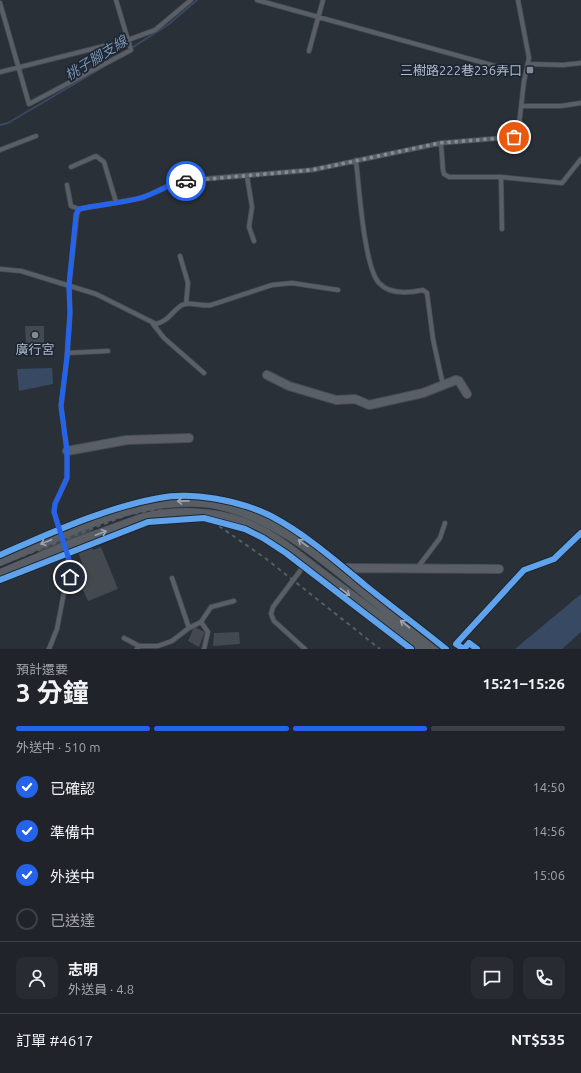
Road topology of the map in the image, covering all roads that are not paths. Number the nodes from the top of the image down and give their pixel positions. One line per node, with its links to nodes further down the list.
1 (116, 0): 8 (lane)
2 (191, 0): 8 (lane)
3 (258, 0): 7 (lane)
4 (323, 0): 7 (lane)
5 (518, 0): 11 (lane)
6 (0, 3): 12 (lane)
7 (318, 17): 9 (lane); 13 (lane)
8 (128, 40): 12 (lane); 12 (lane)
9 (309, 51)
10 (581, 63): 11 (lane)
11 (528, 64): 16 (lane)
12 (18, 68): 14 (lane)
13 (510, 70)
14 (0, 72)
15 (581, 103): 16 (lane)
16 (522, 106): 18 (lane)
17 (36, 136): 19 (lane)
18 (440, 143): 21 (lane); 24 (lane)
19 (0, 150)
20 (581, 159): 24 (lane)
21 (356, 160): 23 (lane); 40 (lane)
22 (72, 167): 26 (lane)
23 (247, 176): 26 (lane); 29 (lane)
24 (501, 177): 28 (lane)
25 (67, 185): 27 (lane)
26 (116, 202): 27 (lane)
27 (79, 209): 32 (lane)
28 (502, 229)
29 (254, 240)
30 (180, 256): 34 (lane)
31 (0, 269): 32 (lane)
32 (69, 285): 35 (lane); 37 (lane)
33 (338, 290): 34 (lane)
34 (186, 304): 35 (lane)
35 (151, 322): 38 (lane)
36 (108, 351): 37 (lane)
37 (68, 353): 43 (lane)
38 (204, 373)
39 (267, 375): 40 (street)
40 (443, 385): 41 (street)
41 (467, 394)
42 (189, 438): 43 (street)
43 (67, 451): 45 (lane)
44 (445, 523): 49 (lane)
45 (62, 535): 46 (lane); 47 (street, one-way to 47); 51 (street, one-way to 45)
46 (66, 547): 48 (street, one-way to 48); 52 (street); 59 (lane)
47 (0, 560)
48 (307, 563): 61 (lane); 62 (street, one-way to 62)
49 (418, 567): 50 (street); 51 (street)
50 (499, 570)
51 (341, 573): 63 (street, one-way to 51)
52 (0, 575)
53 (172, 578): 56 (lane)
54 (234, 601): 55 (lane)
55 (201, 622): 56 (lane); 60 (lane)
56 (189, 628): 58 (lane)
57 (124, 638): 58 (lane)
58 (138, 647)
59 (49, 649)
60 (204, 649)
61 (305, 649)
62 (421, 649)
63 (435, 649)

